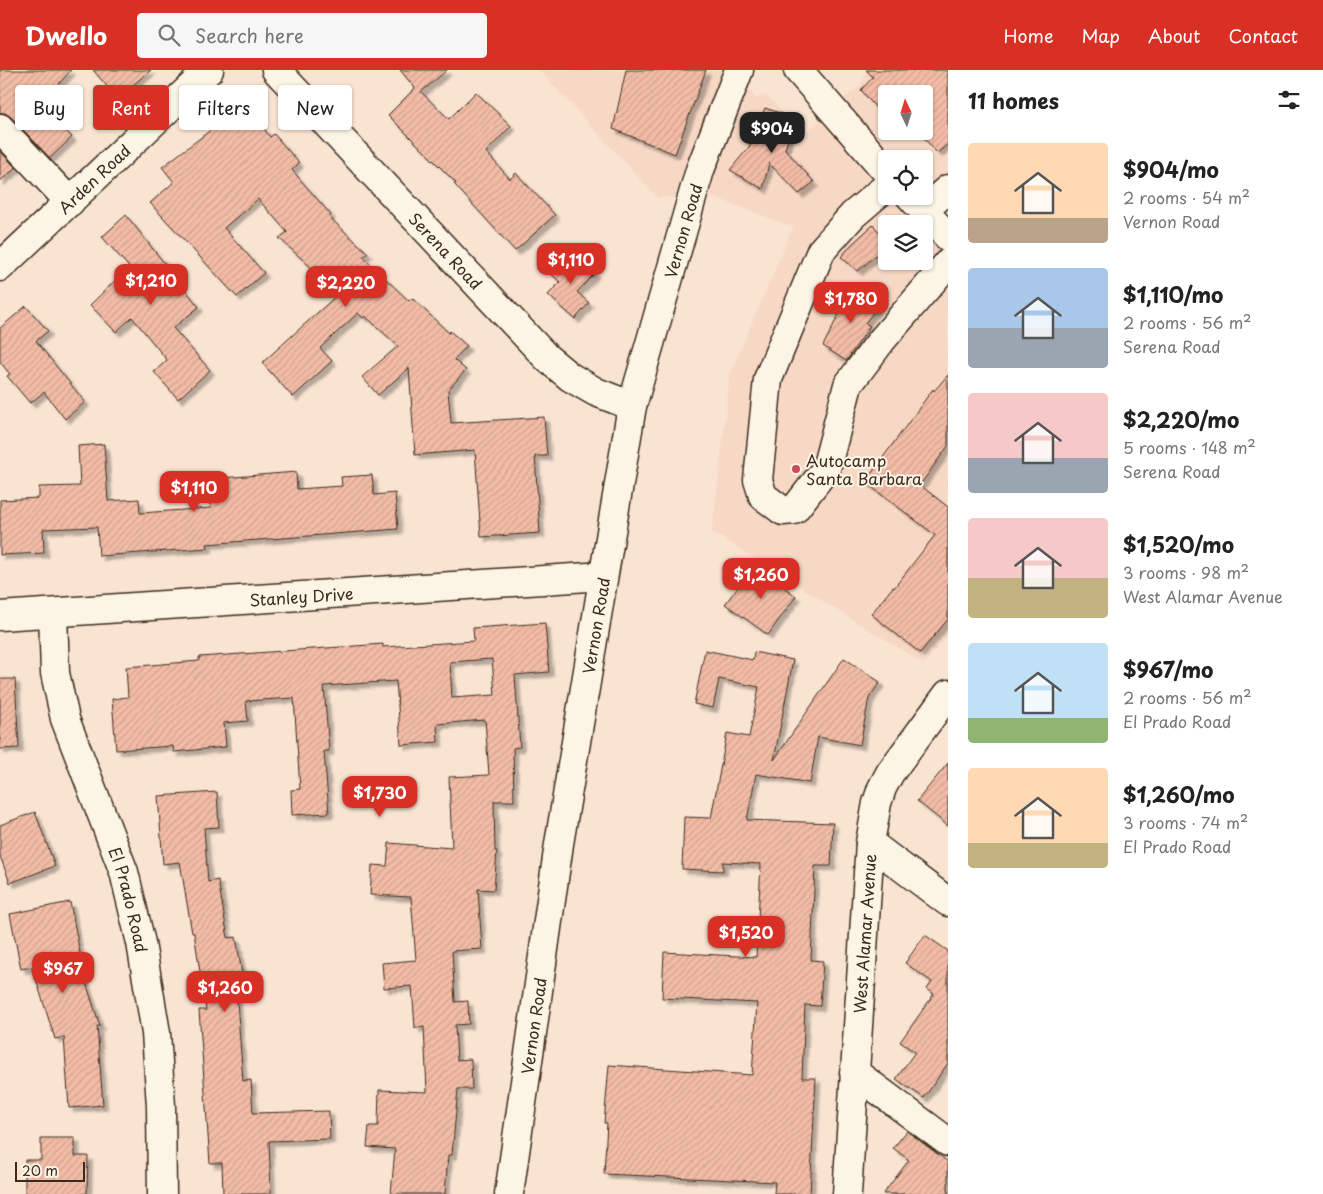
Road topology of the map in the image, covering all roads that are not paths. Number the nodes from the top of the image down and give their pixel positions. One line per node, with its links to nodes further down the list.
1 (209, 70): 10 (street, Arden Road)
2 (276, 70): 15 (street, Serena Road)
3 (739, 70): 15 (street, Vernon Road)
4 (807, 80): 6 (street)
5 (0, 128): 10 (street)
6 (878, 163)
7 (948, 189): 9 (street)
8 (878, 194): 13 (street)
9 (933, 196)
10 (70, 202): 14 (street, Arden Road)
11 (919, 205): 12 (street)
12 (948, 238)
13 (948, 263)
14 (0, 266)
15 (632, 406): 16 (street, Vernon Road)
16 (603, 576): 17 (street, Stanley Drive); 25 (street, Vernon Road)
17 (52, 613): 18 (street, Stanley Drive); 24 (street, El Prado Road)
18 (0, 616)
19 (948, 694): 20 (street, West Alamar Avenue)
20 (870, 843): 21 (street); 22 (street, West Alamar Avenue)
21 (948, 902)
22 (854, 1072): 23 (street); 26 (street, West Alamar Avenue)
23 (948, 1142)
24 (162, 1194)
25 (509, 1194)
26 (847, 1194)

